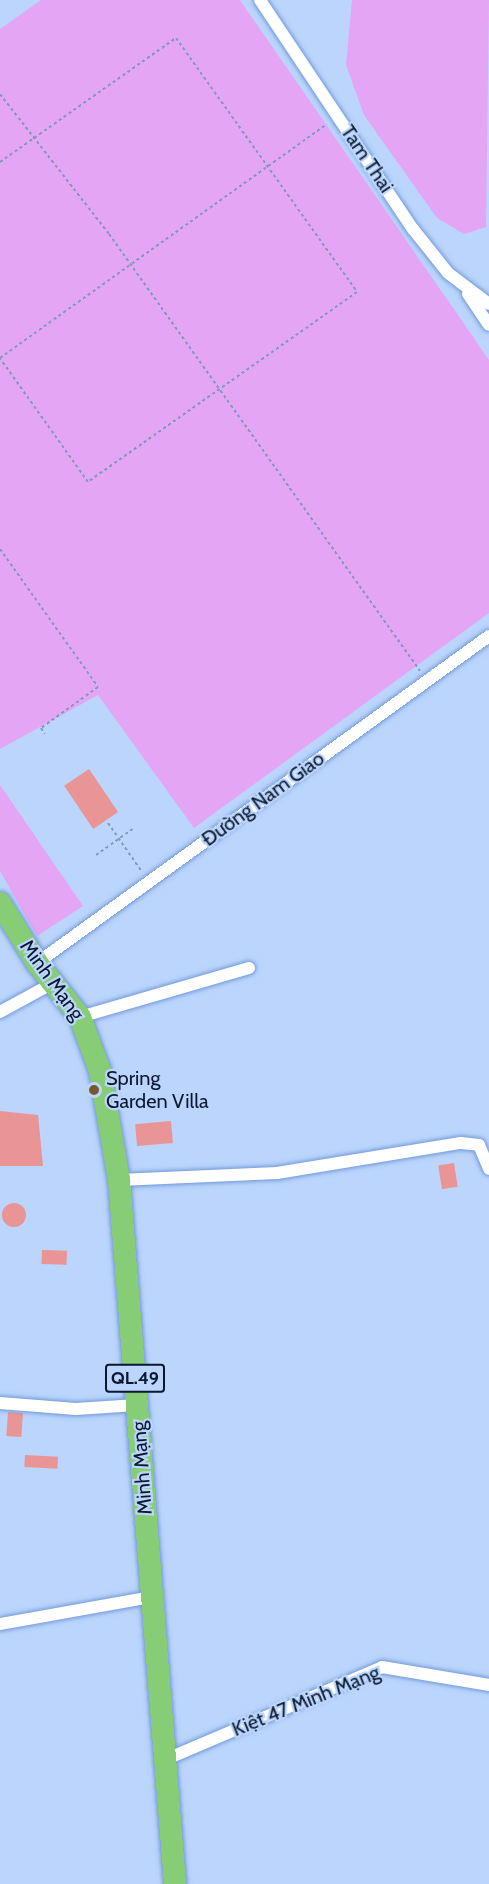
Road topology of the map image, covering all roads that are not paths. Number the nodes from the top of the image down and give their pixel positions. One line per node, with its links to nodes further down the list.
1 (260, 0): 2 (street, Tam Thai)
2 (465, 290): 3 (street, Tam Thai); 4 (street)
3 (489, 304)
4 (489, 325)
5 (489, 636): 7 (street, Đường Nam Giao)
6 (0, 903): 7 (highway, Minh Mạng / QL.49)
7 (37, 963): 9 (highway, Minh Mạng / QL.49)
8 (249, 968): 11 (street)
9 (55, 982): 10 (street); 11 (highway, Minh Mạng / QL.49)
10 (0, 1012)
11 (80, 1017): 13 (highway, Minh Mạng / QL.49)
12 (489, 1169): 13 (street)
13 (119, 1180): 15 (highway, Minh Mạng / QL.49)
14 (0, 1403): 15 (street)
15 (137, 1405): 16 (highway, Minh Mạng / QL.49)
16 (152, 1597): 17 (street); 19 (highway, Minh Mạng / QL.49)
17 (0, 1624)
18 (489, 1685): 19 (street, Kiệt 47 Minh Mạng)
19 (162, 1761): 20 (highway, Minh Mạng / QL.49)
20 (175, 1884)

